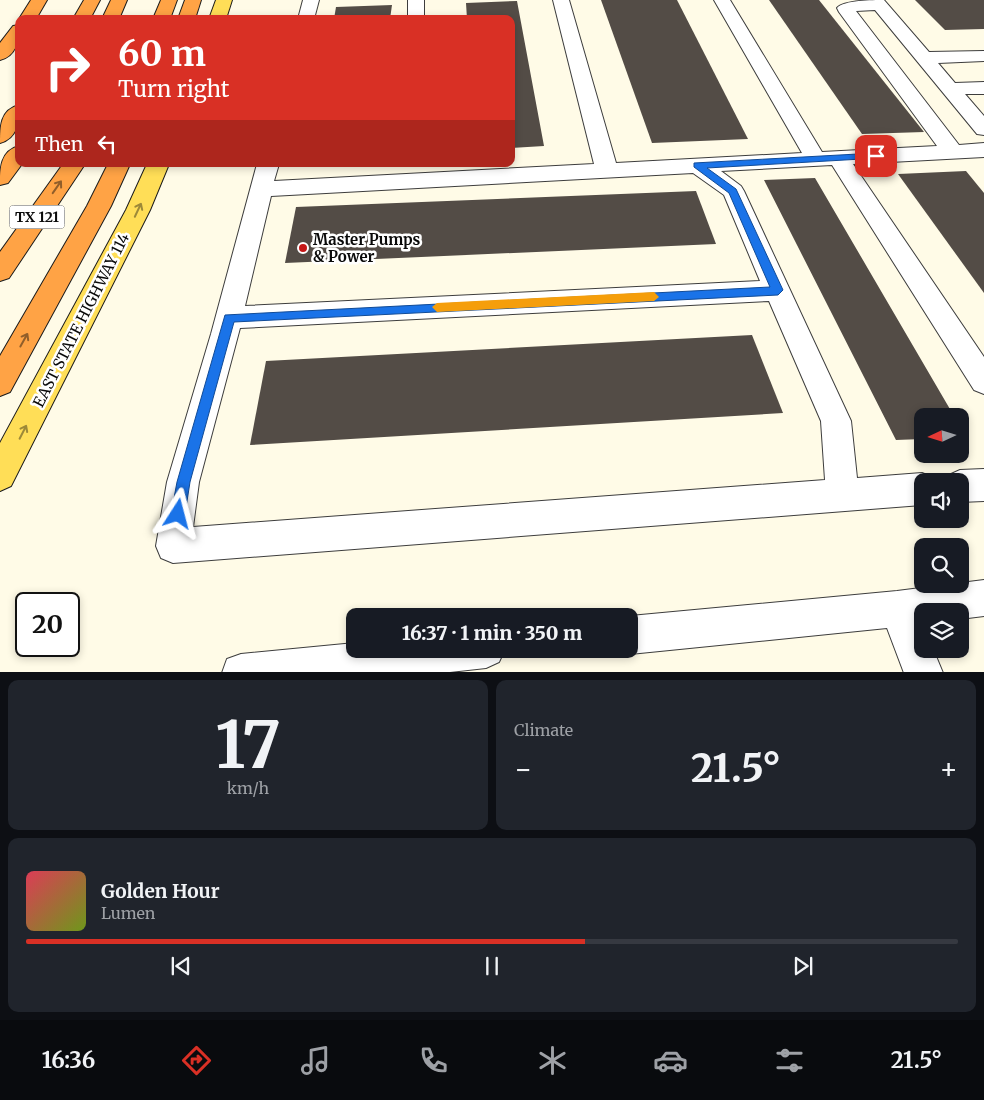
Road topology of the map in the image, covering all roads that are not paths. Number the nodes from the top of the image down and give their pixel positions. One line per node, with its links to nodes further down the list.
1 (39, 0): 12 (highway)
2 (92, 0): 13 (highway)
3 (120, 0): 14 (highway)
4 (168, 0): 15 (highway)
5 (193, 0): 16 (highway)
6 (224, 0): 17 (main road)
7 (311, 0): 18 (street)
8 (416, 0): 19 (street)
9 (561, 0): 38 (street)
10 (722, 0): 32 (street)
11 (878, 3): 23 (street); 30 (street)
12 (29, 15)
13 (84, 15)
14 (112, 15)
15 (162, 15)
16 (187, 15)
17 (218, 15)
18 (307, 15)
19 (416, 15)
20 (15, 35): 21 (highway)
21 (0, 55)
22 (984, 56): 23 (street)
23 (923, 58): 25 (street)
24 (984, 88): 25 (street)
25 (950, 89): 27 (street)
26 (15, 116): 28 (highway)
27 (984, 128)
28 (0, 136)
29 (984, 150): 30 (street)
30 (953, 152): 32 (street)
31 (15, 158): 40 (highway)
32 (827, 158): 33 (street); 45 (street)
33 (697, 165): 38 (street); 43 (street)
34 (72, 167): 42 (highway, TX 121, one-way to 34)
35 (118, 167): 46 (highway, one-way to 35)
36 (157, 167): 47 (main road, EAST STATE HIGHWAY 114, one-way to 36)
37 (267, 167): 41 (street)
38 (607, 170): 39 (street)
39 (415, 172): 41 (street)
40 (0, 178)
41 (261, 189): 44 (street)
42 (0, 271)
43 (778, 290): 44 (street); 51 (street)
44 (229, 318): 51 (street)
45 (984, 381)
46 (0, 383)
47 (0, 475)
48 (984, 484): 49 (street)
49 (969, 485)
50 (914, 490): 51 (street)
51 (843, 495)
52 (984, 598): 53 (street)
53 (897, 609): 54 (street); 57 (street)
54 (638, 634)
55 (390, 658): 56 (street)
56 (241, 672)
57 (924, 672)

